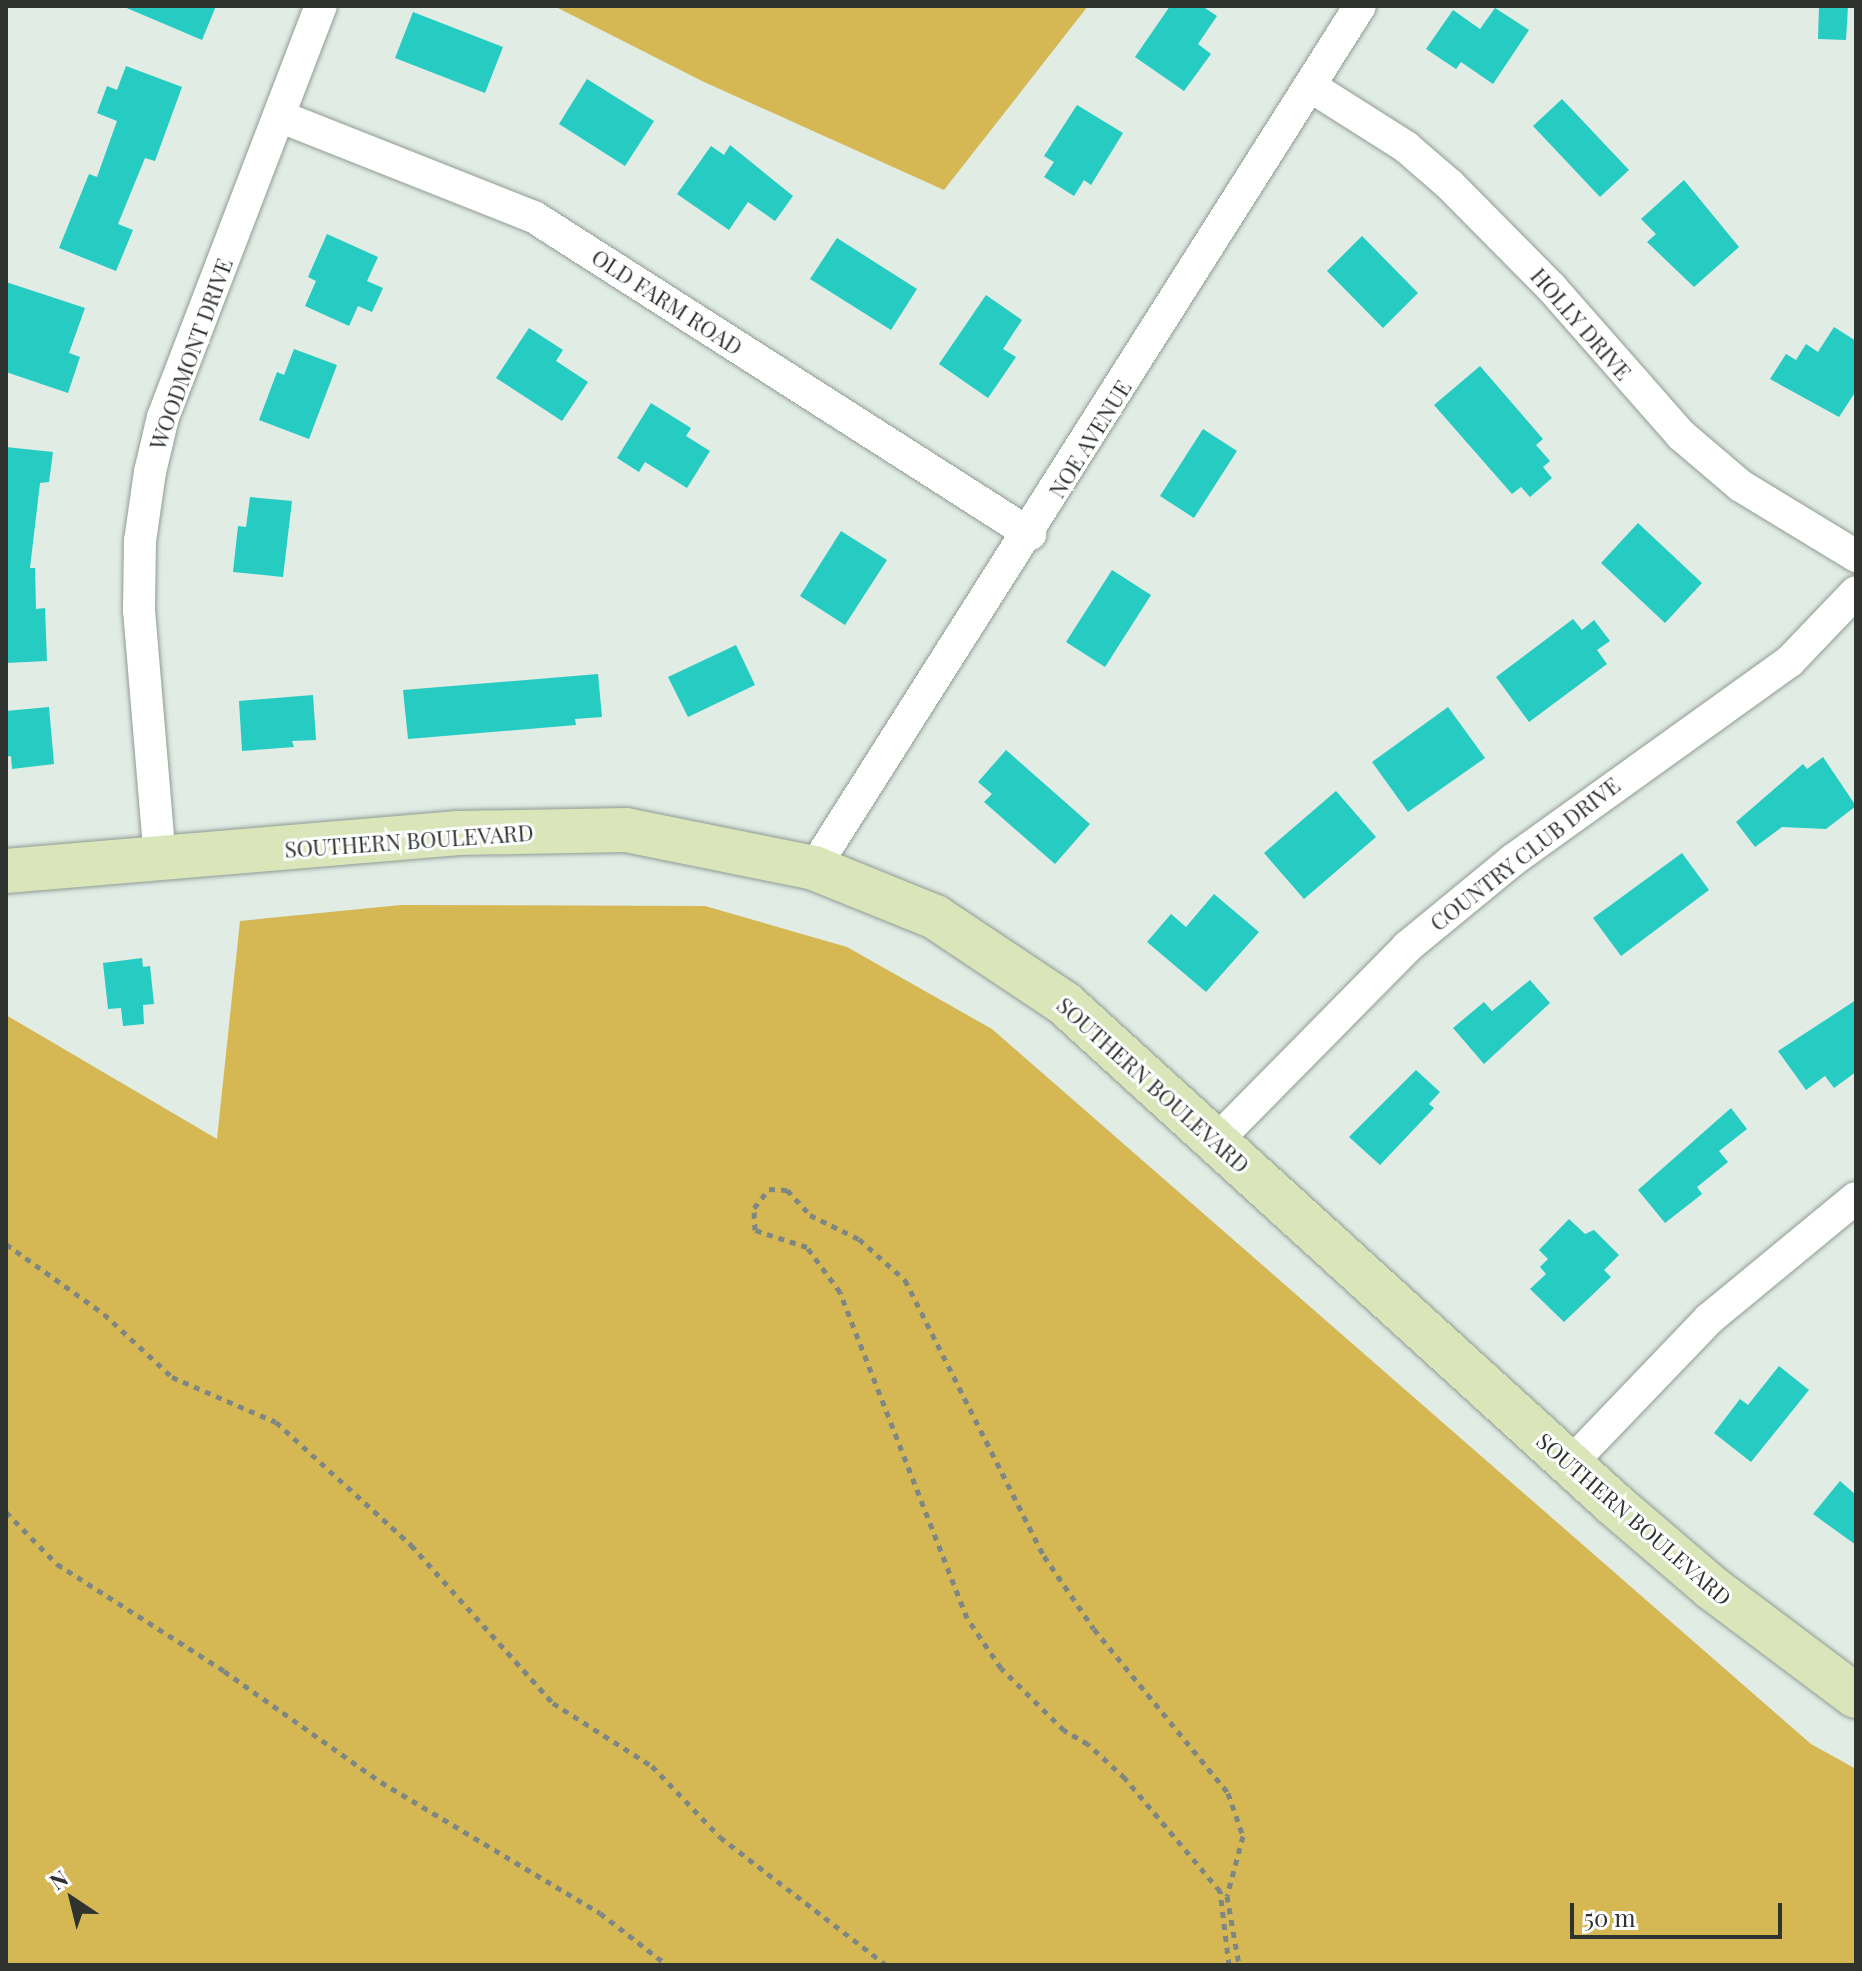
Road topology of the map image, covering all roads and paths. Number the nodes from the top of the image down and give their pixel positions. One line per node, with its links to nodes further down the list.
1 (321, 6): 4 (street, WOODMONT DRIVE)
2 (1360, 6): 3 (street, NOE AVENUE)
3 (1310, 86): 5 (street, NOE AVENUE); 6 (street, HOLLY DRIVE)
4 (279, 116): 5 (street, OLD FARM ROAD); 8 (street, WOODMONT DRIVE)
5 (1030, 534): 9 (street, NOE AVENUE)
6 (1856, 556)
7 (1856, 592): 11 (street, COUNTRY CLUB DRIVE)
8 (160, 860): 9 (main road, SOUTHERN BOULEVARD); 10 (main road, SOUTHERN BOULEVARD)
9 (814, 868): 11 (main road, SOUTHERN BOULEVARD)
10 (6, 871)
11 (1216, 1141): 14 (main road, SOUTHERN BOULEVARD)
12 (1856, 1198): 14 (street)
13 (6, 1244): 18 (path)
14 (1570, 1464): 16 (main road, SOUTHERN BOULEVARD)
15 (6, 1512): 17 (path)
16 (1856, 1696)
17 (667, 1965)
18 (886, 1965)
19 (1229, 1965): 20 (path)
20 (1239, 1965)

